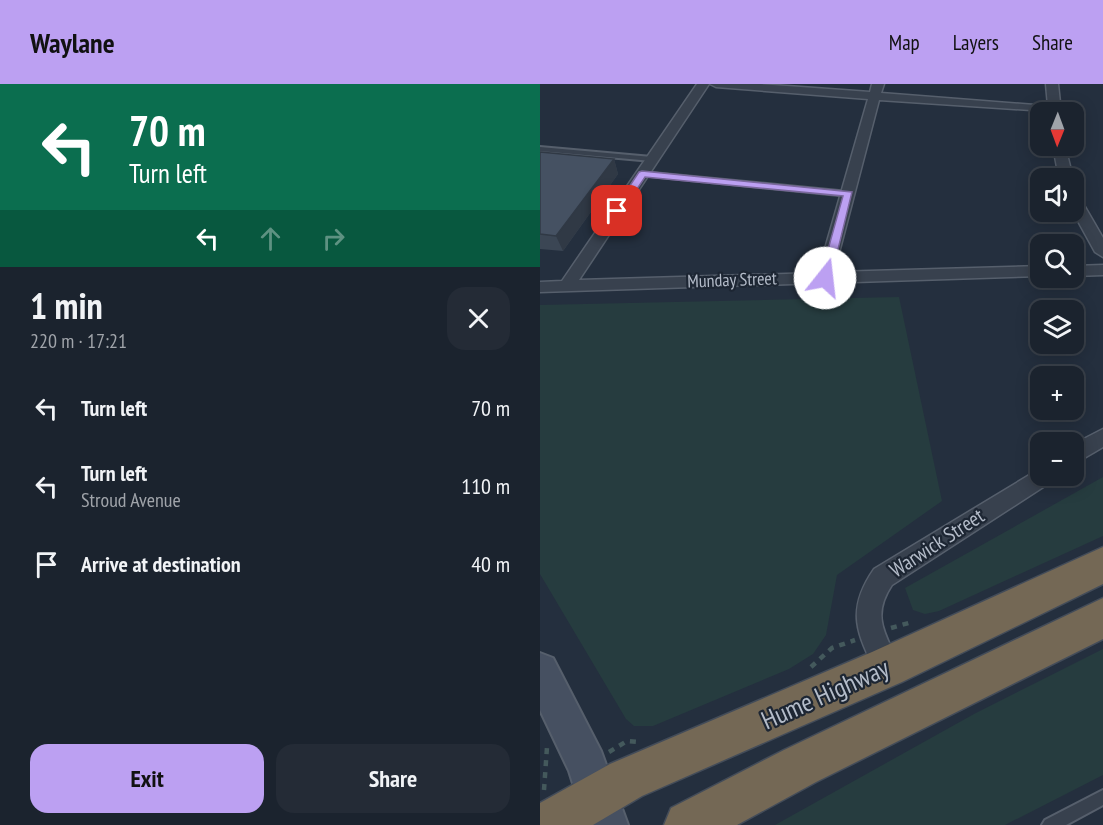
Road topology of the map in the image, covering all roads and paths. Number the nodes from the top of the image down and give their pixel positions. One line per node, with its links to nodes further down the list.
1 (703, 84): 8 (street)
2 (716, 84): 4 (street)
3 (1052, 84): 5 (street)
4 (876, 90): 6 (street); 10 (street)
5 (1054, 102)
6 (1030, 108)
7 (540, 149): 8 (lane)
8 (652, 159): 9 (street)
9 (642, 174): 10 (lane); 17 (street)
10 (849, 194): 16 (street)
11 (1084, 218): 12 (street)
12 (1103, 252)
13 (1103, 270): 14 (street)
14 (1084, 271)
15 (1030, 272): 16 (street, Munday Street)
16 (825, 278): 17 (street, Munday Street)
17 (568, 284): 18 (street, Munday Street)
18 (540, 285)
19 (1103, 437): 20 (street)
20 (1084, 449)
21 (1030, 484): 24 (street, Warwick Street)
22 (1103, 565): 24 (highway, Hume Highway)
23 (1103, 618): 30 (highway)
24 (887, 667): 29 (highway, Hume Highway)
25 (540, 671): 29 (main road)
26 (543, 739): 28 (path)
27 (1103, 797): 31 (lane)
28 (546, 808): 29 (highway, Hume Highway)
29 (603, 810)
30 (688, 825)
31 (1050, 825)

